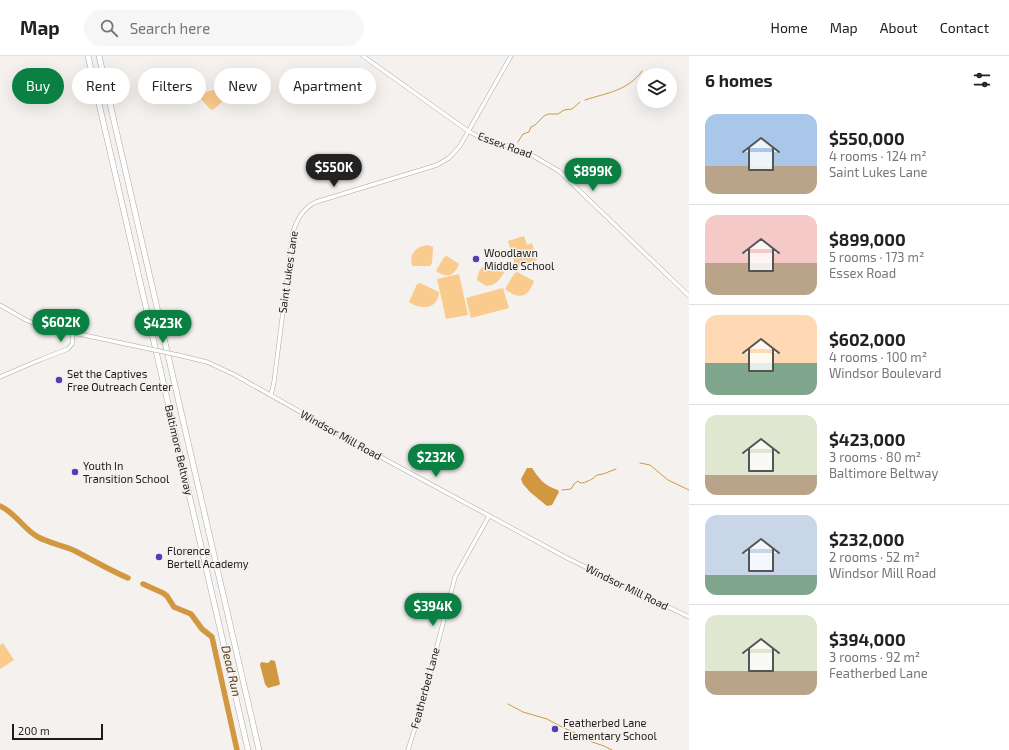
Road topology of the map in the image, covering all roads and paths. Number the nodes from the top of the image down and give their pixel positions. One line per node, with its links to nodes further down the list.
1 (88, 56): 13 (highway, Baltimore Beltway)
2 (99, 56): 14 (highway, Baltimore Beltway)
3 (363, 56): 5 (street, Essex Road)
4 (511, 56): 5 (street, Saint Lukes Lane)
5 (468, 131): 6 (street, Essex Road); 10 (street, Saint Lukes Lane)
6 (689, 296)
7 (0, 305): 8 (street, Windsor Mill Road)
8 (74, 334): 9 (street); 10 (street, Windsor Mill Road, bridge)
9 (0, 377)
10 (271, 395): 11 (street, Windsor Mill Road)
11 (489, 516): 12 (street, Windsor Mill Road); 15 (street, Featherbed Lane)
12 (689, 617)
13 (248, 750)
14 (259, 750)
15 (408, 750)

